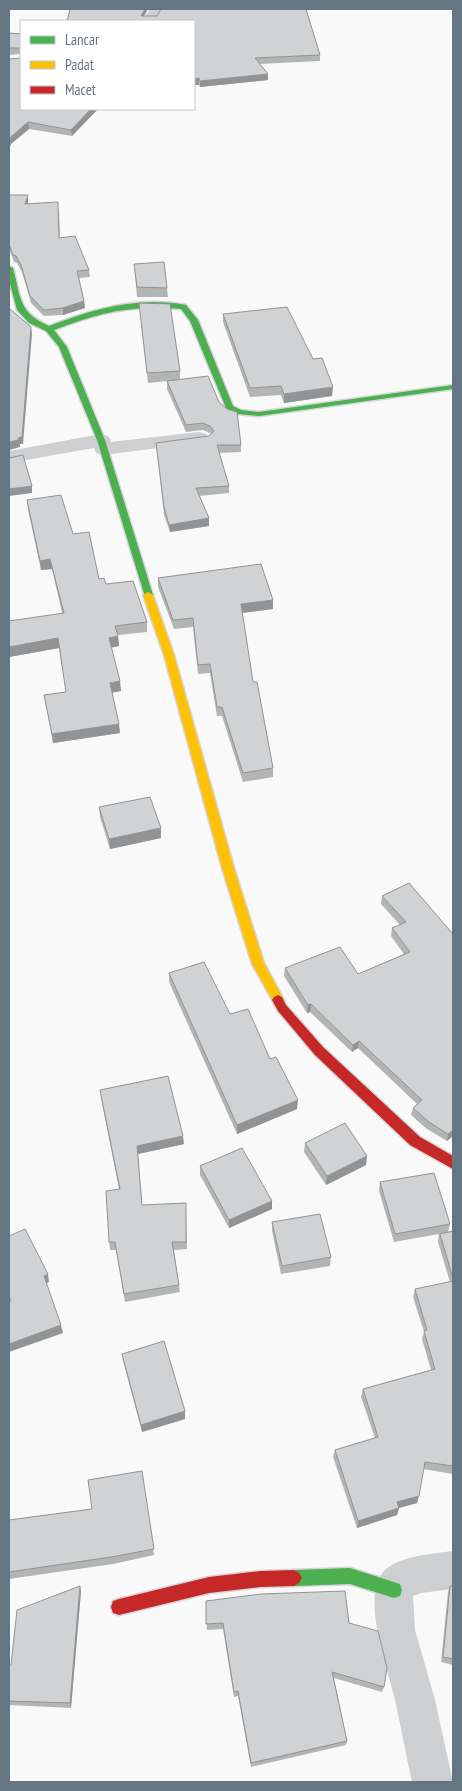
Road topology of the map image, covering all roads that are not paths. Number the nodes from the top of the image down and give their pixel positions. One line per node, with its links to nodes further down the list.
1 (156, 9): 2 (street)
2 (150, 20)
3 (9, 268): 4 (street)
4 (49, 329): 5 (street); 7 (street)
5 (453, 387)
6 (202, 438): 7 (street)
7 (102, 444): 8 (street); 9 (street)
8 (9, 458)
9 (453, 1163)
10 (453, 1570): 11 (street)
11 (394, 1590): 12 (street); 13 (street)
12 (119, 1607)
13 (432, 1782)

